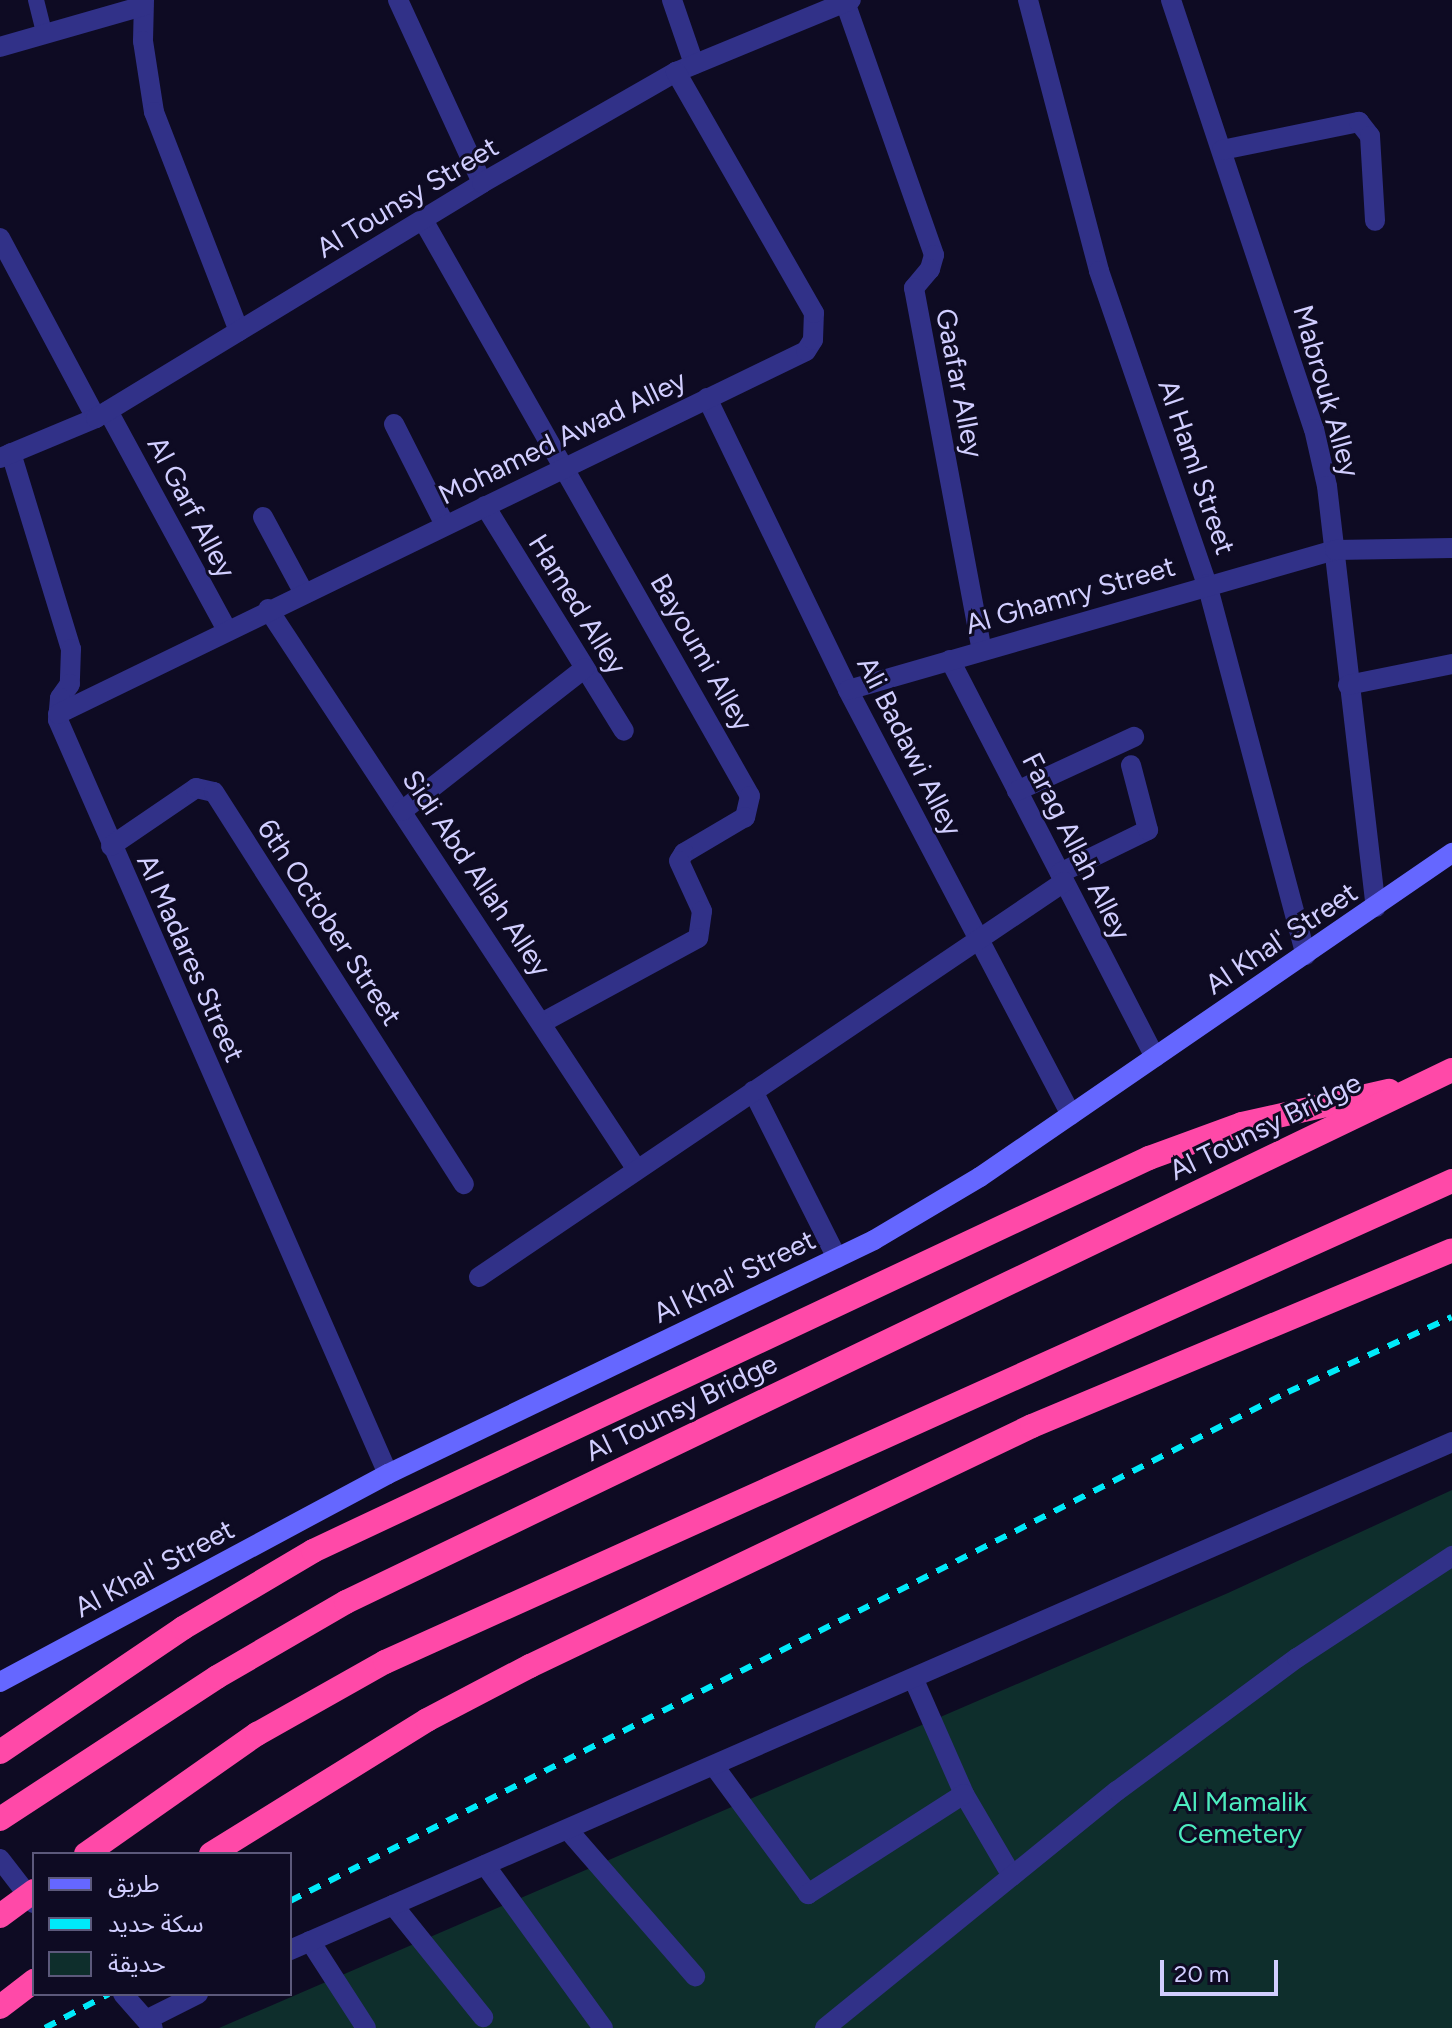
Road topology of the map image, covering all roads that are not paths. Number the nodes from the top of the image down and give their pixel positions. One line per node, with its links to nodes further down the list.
1 (36, 0): 9 (lane)
2 (398, 0): 13 (street)
3 (672, 0): 11 (street)
4 (1028, 0): 28 (street, Al Haml Street)
5 (1171, 0): 12 (street, Mabrouk Alley)
6 (848, 1): 8 (street, Al Tounsy Street); 32 (street, Gaafar Alley)
7 (144, 3): 9 (street); 17 (street)
8 (808, 8): 11 (street, Al Tounsy Street)
9 (44, 32): 10 (street)
10 (0, 47)
11 (685, 68): 13 (street, Al Tounsy Street); 18 (street, Mohamed Awad Alley)
12 (1222, 150): 15 (street); 27 (street, Mabrouk Alley)
13 (482, 183): 14 (street, Al Tounsy Street)
14 (423, 220): 17 (street, Al Tounsy Street); 22 (street, Bayoumi Alley)
15 (1375, 221)
16 (0, 238): 19 (street, Al Garf Alley)
17 (239, 331): 19 (street, Al Tounsy Street)
18 (707, 398): 22 (street, Mohamed Awad Alley); 37 (street, Ali Badawi Alley)
19 (102, 415): 21 (street, Al Tounsy Street); 31 (street, Al Garf Alley)
20 (394, 424): 25 (street)
21 (6, 456): 38 (street)
22 (564, 467): 23 (street, Mohamed Awad Alley); 50 (street, Bayoumi Alley)
23 (485, 506): 25 (street, Mohamed Awad Alley); 35 (street, Hamed Alley)
24 (263, 517): 29 (street)
25 (445, 525): 29 (street, Mohamed Awad Alley)
26 (1452, 548): 27 (street, Al Ghamry Street)
27 (1335, 550): 28 (street, Al Ghamry Street); 36 (street, Mabrouk Alley)
28 (1207, 584): 32 (street, Al Ghamry Street); 49 (street, Al Haml Street)
29 (304, 593): 30 (street, Mohamed Awad Alley)
30 (268, 609): 31 (street, Mohamed Awad Alley); 43 (street, Sidi Abd Allah Alley)
31 (227, 630): 38 (street, Mohamed Awad Alley)
32 (982, 650): 33 (street, Al Ghamry Street)
33 (950, 660): 37 (street, Al Ghamry Street); 42 (street, Farag Allah Alley)
34 (1452, 664): 36 (street)
35 (585, 668): 39 (street, Hamed Alley); 43 (street)
36 (1348, 685): 47 (street, Mabrouk Alley)
37 (848, 690): 48 (street, Ali Badawi Alley)
38 (58, 714): 44 (street, Al Madares Street)
39 (624, 731)
40 (1134, 737): 42 (street)
41 (1131, 765): 46 (street)
42 (1017, 791): 46 (street, Farag Allah Alley)
43 (402, 811): 50 (street, Sidi Abd Allah Alley)
44 (111, 846): 58 (street, 6th October Street); 63 (street, Al Madares Street)
45 (1452, 853): 47 (street, Al Khal' Street)
46 (1062, 877): 48 (street); 51 (street, Farag Allah Alley)
47 (1376, 907): 49 (street, Al Khal' Street)
48 (978, 937): 54 (street); 55 (street, Ali Badawi Alley)
49 (1306, 955): 51 (street, Al Khal' Street)
50 (543, 1022): 56 (street, Sidi Abd Allah Alley)
51 (1155, 1057): 55 (street, Al Khal' Street)
52 (1452, 1070): 53 (highway)
53 (1411, 1089): 67 (highway); 70 (highway, Al Tounsy Bridge)
54 (753, 1091): 56 (street); 60 (street)
55 (1071, 1115): 60 (street, Al Khal' Street)
56 (637, 1170): 61 (street)
57 (1452, 1181): 72 (highway)
58 (464, 1184)
59 (1452, 1250): 73 (highway)
60 (837, 1258): 63 (street, Al Khal' Street)
61 (479, 1277)
62 (1452, 1442): 65 (street)
63 (388, 1474): 66 (street, Al Khal' Street)
64 (1452, 1556): 76 (street)
65 (914, 1680): 68 (street); 69 (street)
66 (0, 1682)
67 (0, 1752)
68 (714, 1766): 69 (street); 71 (street)
69 (964, 1794): 76 (street)
70 (0, 1819)
71 (568, 1830): 75 (street); 83 (street)
72 (89, 1852)
73 (214, 1852)
74 (0, 1859): 78 (street)
75 (485, 1865): 79 (street); 91 (street)
76 (1012, 1876): 92 (street)
77 (32, 1892): 80 (highway)
78 (32, 1900)
79 (393, 1905): 81 (street); 88 (street)
80 (0, 1916)
81 (310, 1941): 82 (street); 90 (street)
82 (292, 1949)
83 (695, 1976)
84 (32, 1983): 87 (highway)
85 (125, 1996): 89 (street)
86 (195, 1996): 89 (street)
87 (0, 2007)
88 (483, 2017)
89 (151, 2024)
90 (366, 2028)
91 (603, 2028)
92 (825, 2028)

